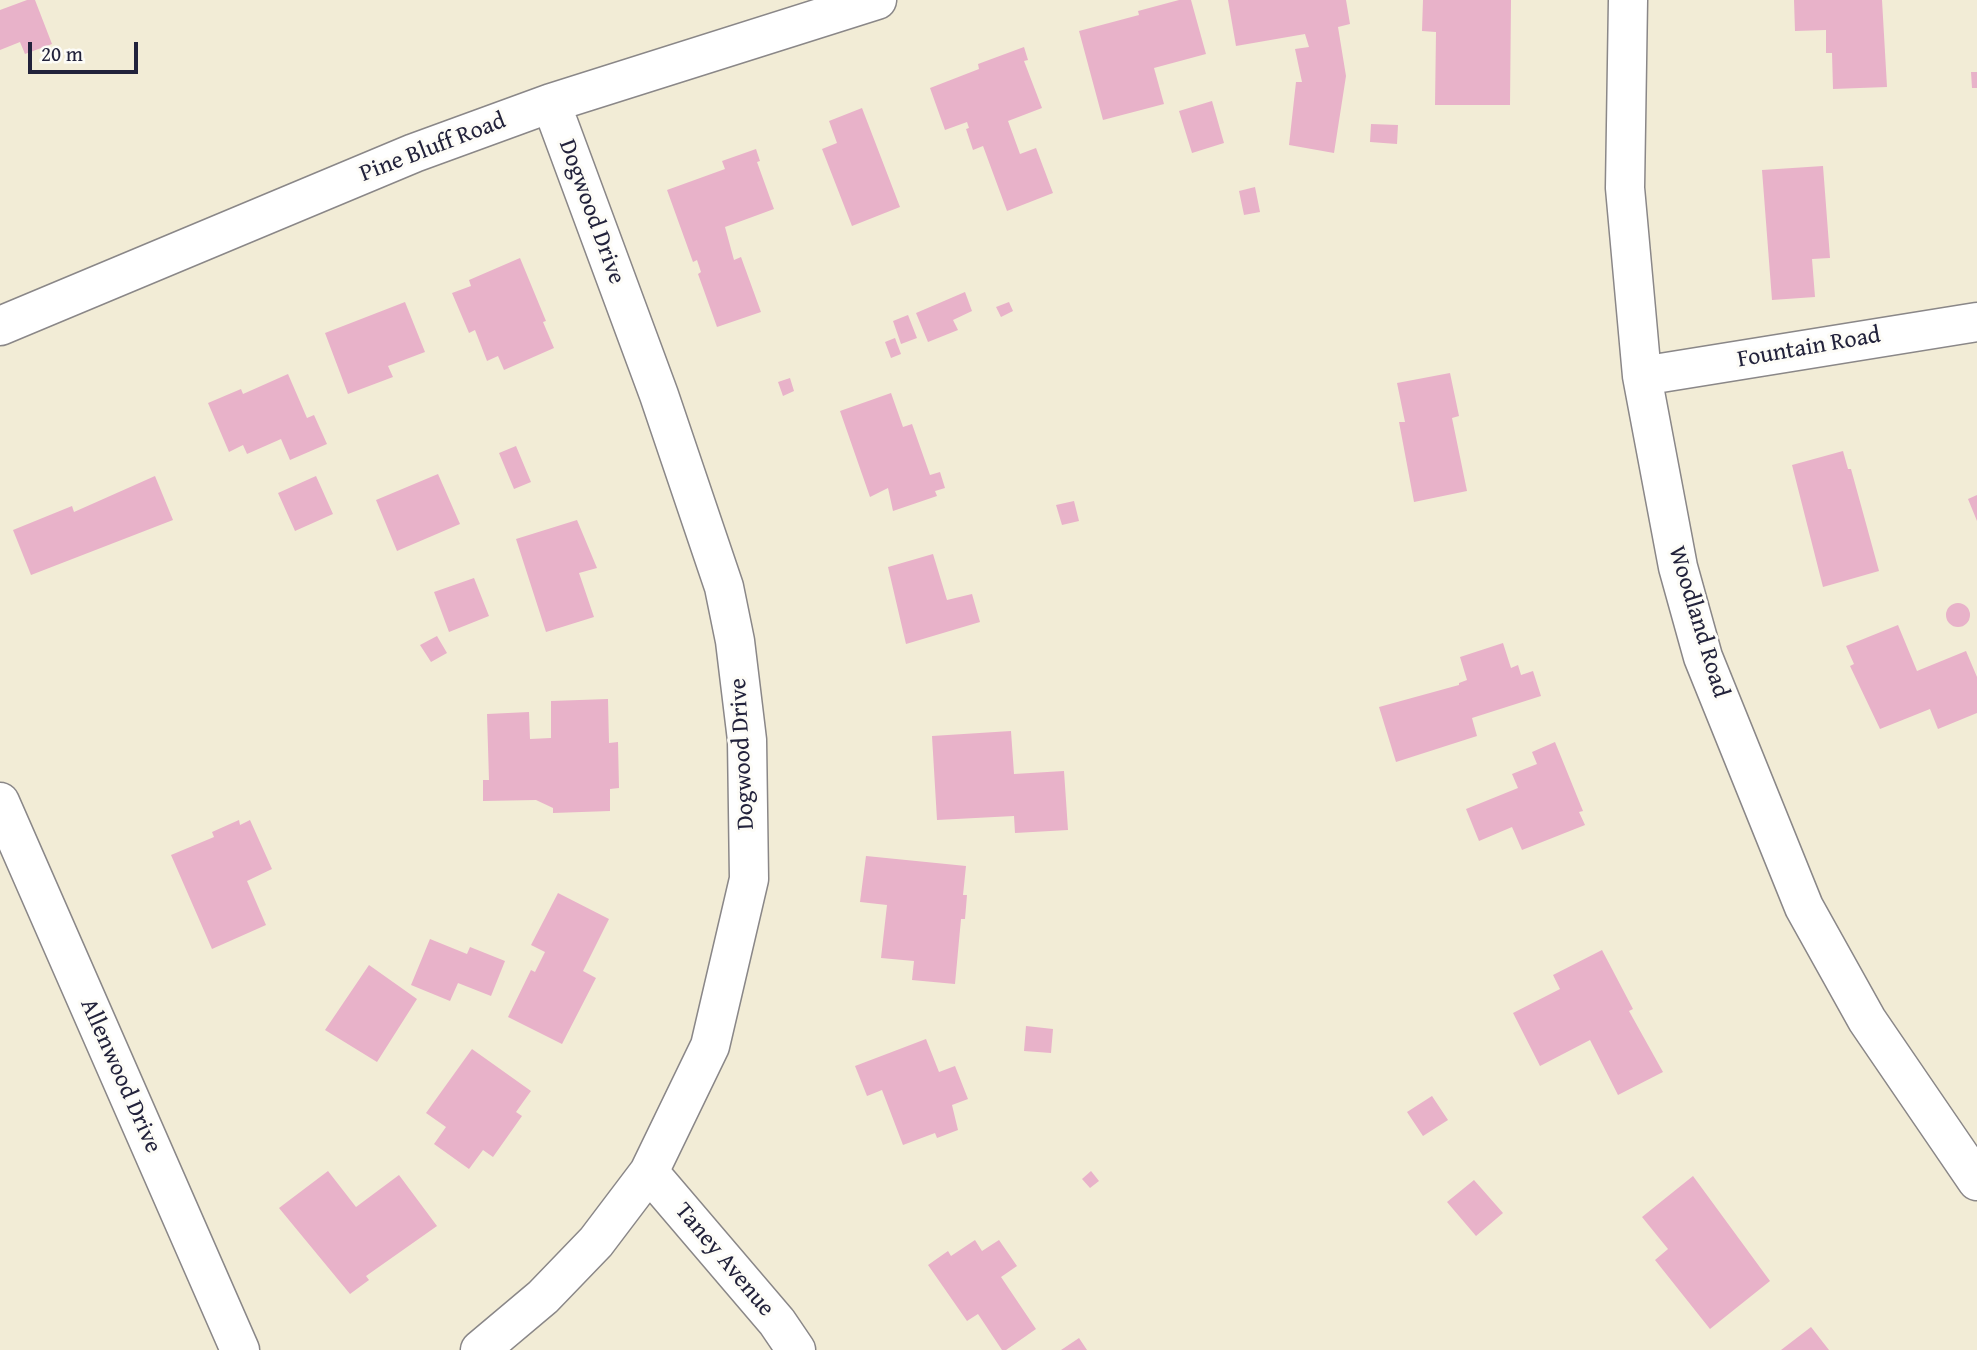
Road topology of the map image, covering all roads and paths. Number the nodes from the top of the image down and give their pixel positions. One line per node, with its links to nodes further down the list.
1 (877, 0): 3 (street, Pine Bluff Road)
2 (1628, 0): 6 (street, Woodland Road)
3 (551, 103): 5 (street, Pine Bluff Road); 8 (street, Dogwood Drive)
4 (1977, 322): 6 (street, Fountain Road)
5 (0, 326)
6 (1642, 376): 9 (street, Woodland Road)
7 (0, 802): 10 (street, Allenwood Drive)
8 (649, 1172): 11 (street, Dogwood Drive); 12 (street, Taney Avenue)
9 (1977, 1181)
10 (240, 1350)
11 (480, 1350)
12 (796, 1350)

